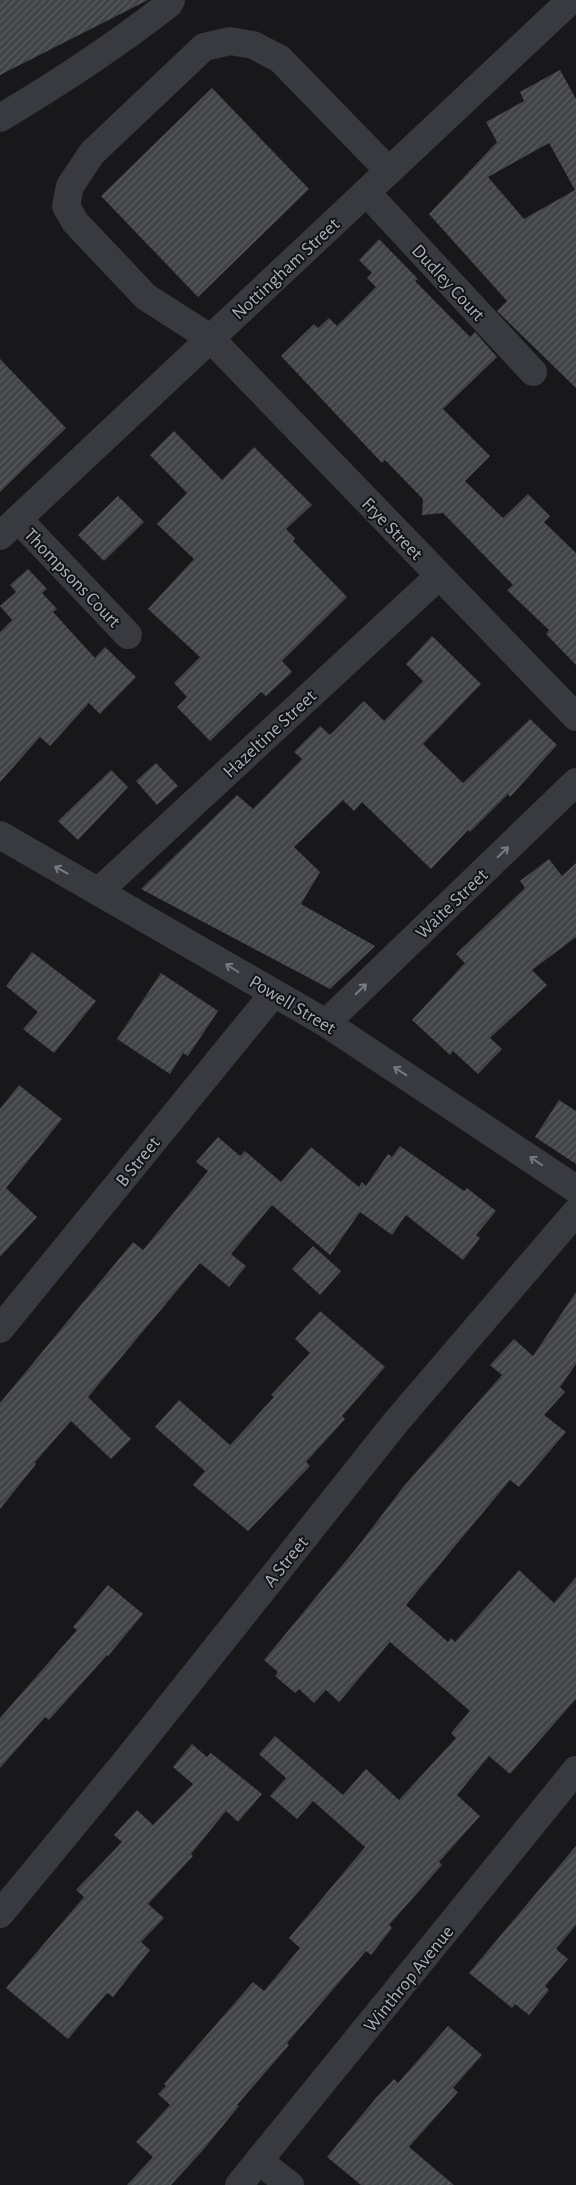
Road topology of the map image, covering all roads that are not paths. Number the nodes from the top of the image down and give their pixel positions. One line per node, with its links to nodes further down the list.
1 (171, 0): 3 (street)
2 (571, 0): 4 (street, Nottingham Street)
3 (0, 118)
4 (389, 171): 5 (street, Nottingham Street); 6 (street, Frye Street)
5 (366, 192): 6 (street, Nottingham Street); 7 (street, Dudley Court)
6 (210, 338): 8 (street, Nottingham Street); 9 (street, Frye Street)
7 (533, 372)
8 (9, 527): 10 (street, Thompsons Court)
9 (439, 576): 11 (street, Frye Street); 14 (street, Hazeltine Street)
10 (128, 635)
11 (576, 717)
12 (576, 782): 16 (street, Waite Street, one-way to 12)
13 (0, 835): 14 (street, Powell Street, one-way to 13)
14 (99, 891): 15 (street, Powell Street, one-way to 14)
15 (274, 993): 16 (street, Powell Street); 19 (street, B Street)
16 (326, 1023): 17 (street, Powell Street, one-way to 16)
17 (576, 1189)
18 (576, 1212): 21 (street, A Street)
19 (0, 1329)
20 (576, 1770): 22 (street, Winthrop Avenue)
21 (0, 1914)
22 (259, 2160): 23 (street, Winthrop Avenue); 24 (street)
23 (239, 2185)
24 (290, 2185)

